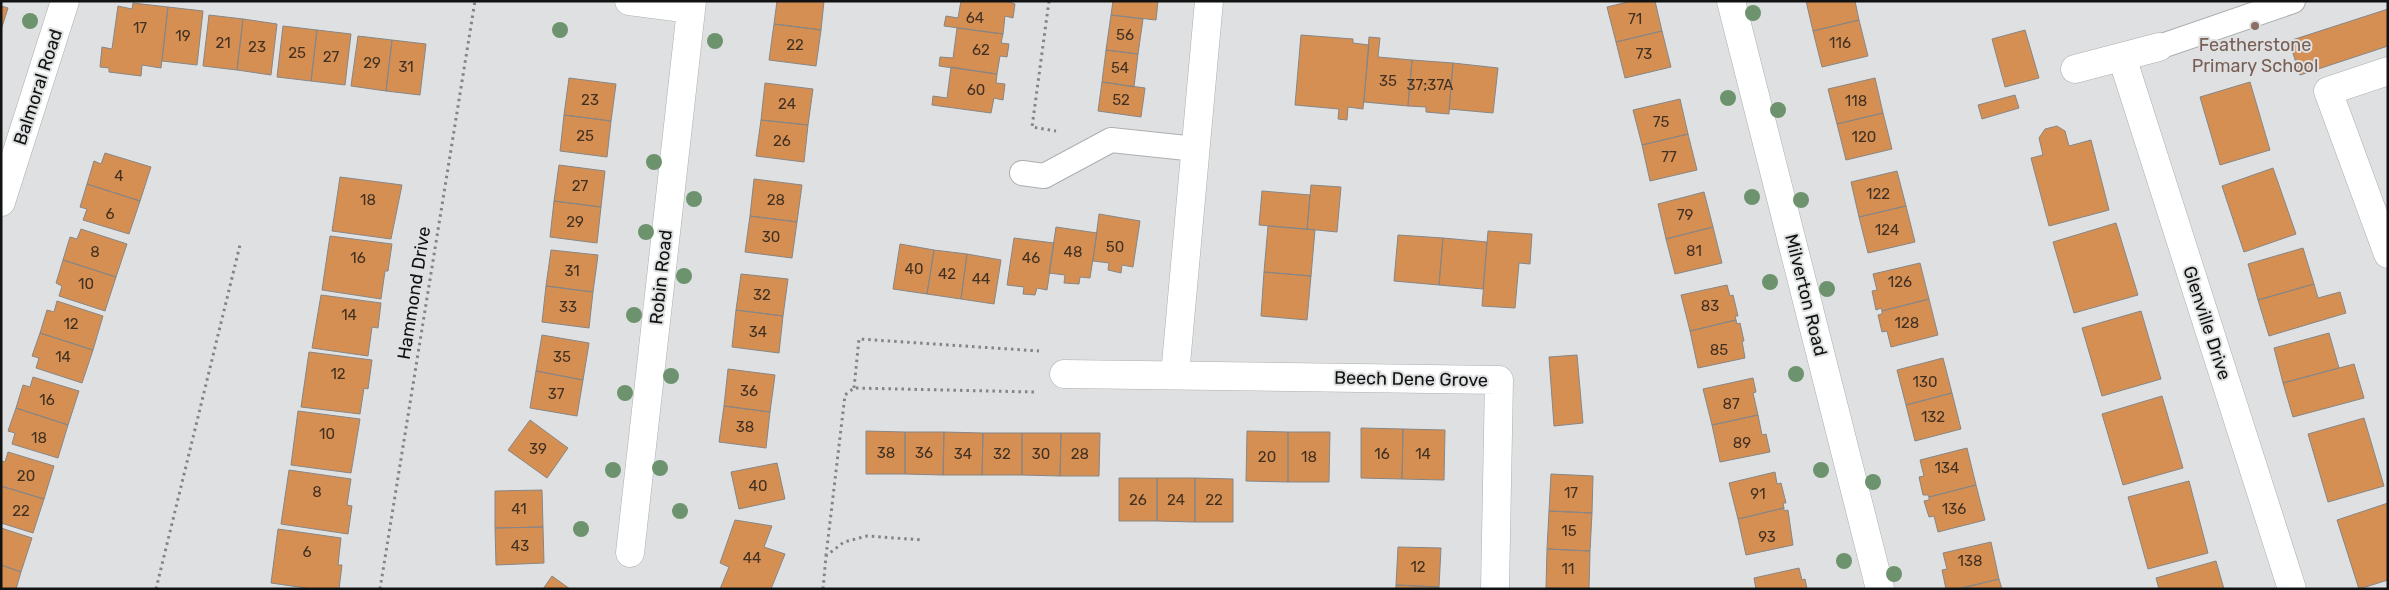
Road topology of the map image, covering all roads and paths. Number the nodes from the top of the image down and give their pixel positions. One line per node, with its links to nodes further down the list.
1 (65, 1): 16 (street, Balmoral Road)
2 (475, 1): 26 (path, Hammond Drive)
3 (628, 1): 8 (street)
4 (1049, 1): 13 (path)
5 (1209, 1): 14 (street)
6 (1731, 1): 29 (street, Milverton Road)
7 (2293, 1): 9 (lane)
8 (692, 5): 23 (street, Robin Road)
9 (2158, 47): 10 (street)
10 (2122, 57): 11 (street); 30 (street, Glenville Drive)
11 (2075, 69)
12 (2388, 71): 18 (street)
13 (1058, 132)
14 (1196, 149): 15 (lane); 20 (street)
15 (1022, 173)
16 (1, 202)
17 (240, 245): 25 (path)
18 (2388, 254)
19 (1064, 374): 20 (street, Beech Dene Grove); 21 (path); 21 (path)
20 (1176, 375): 28 (street, Beech Dene Grove)
21 (854, 388): 24 (path)
22 (923, 540): 24 (path)
23 (630, 553)
24 (826, 556): 27 (path)
25 (156, 589)
26 (380, 589)
27 (823, 589)
28 (1495, 589)
29 (1880, 589)
30 (2292, 589)

